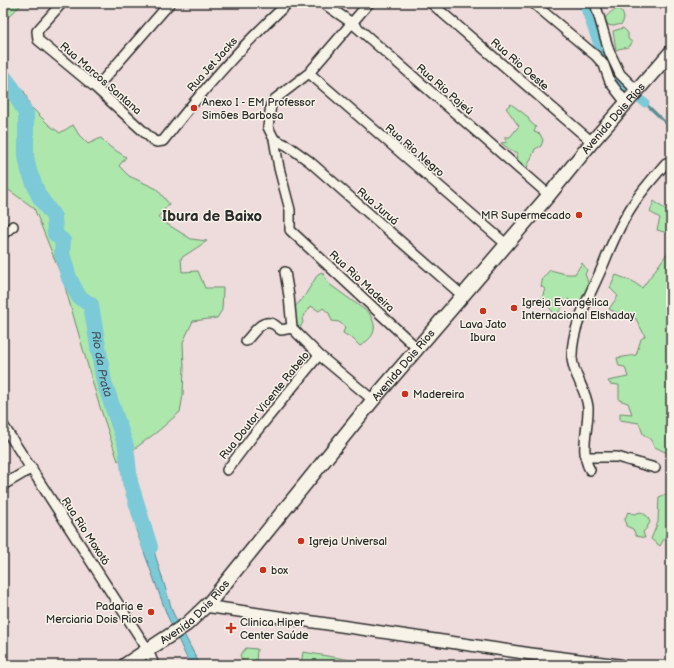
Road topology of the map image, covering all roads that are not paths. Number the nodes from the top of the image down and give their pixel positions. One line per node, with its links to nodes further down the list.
1 (62, 3): 12 (street, Rua Marcos Santana)
2 (170, 3): 12 (street)
3 (288, 3): 16 (street, Rua Jet Jacks)
4 (323, 3): 9 (street, Rua Rio Pajeú)
5 (369, 3): 9 (street)
6 (431, 3): 17 (street, Rua Rio Oeste)
7 (533, 3): 14 (street)
8 (595, 3): 13 (street)
9 (352, 24): 11 (street); 19 (street, Rua Rio Pajeú)
10 (670, 57): 13 (main road, Avenida Dois Rios)
11 (308, 73): 15 (street); 22 (street, Rua Rio Negro)
12 (96, 88): 16 (street, Rua Marcos Santana)
13 (638, 92): 14 (main road, Avenida Dois Rios)
14 (627, 104): 17 (main road, Avenida Dois Rios)
15 (274, 139): 24 (street, Rua Juruá); 27 (street, Rua Rio Madeira)
16 (157, 142)
17 (592, 142): 19 (main road, Avenida Dois Rios)
18 (666, 163): 31 (street)
19 (549, 195): 22 (main road, Avenida Dois Rios)
20 (14, 226): 21 (street)
21 (3, 234)
22 (506, 244): 24 (main road, Avenida Dois Rios)
23 (285, 272): 25 (street)
24 (463, 296): 27 (main road, Avenida Dois Rios)
25 (292, 328): 26 (street); 28 (street)
26 (246, 340)
27 (418, 349): 29 (main road, Avenida Dois Rios)
28 (319, 355): 29 (street); 34 (street, Rua Doutor Vicente Rabelo)
29 (373, 400): 37 (main road, Avenida Dois Rios)
30 (3, 425): 32 (street, Rua Rio Moxotó)
31 (585, 457): 33 (street); 35 (street)
32 (32, 468): 36 (street); 38 (street, Rua Rio Moxotó)
33 (655, 468)
34 (227, 470)
35 (590, 470)
36 (3, 485)
37 (205, 606): 38 (main road, Avenida Dois Rios); 41 (street)
38 (148, 650): 39 (main road, Avenida Dois Rios); 40 (street, Rua Rio Moxotó)
39 (125, 665)
40 (154, 665)
41 (619, 665)

